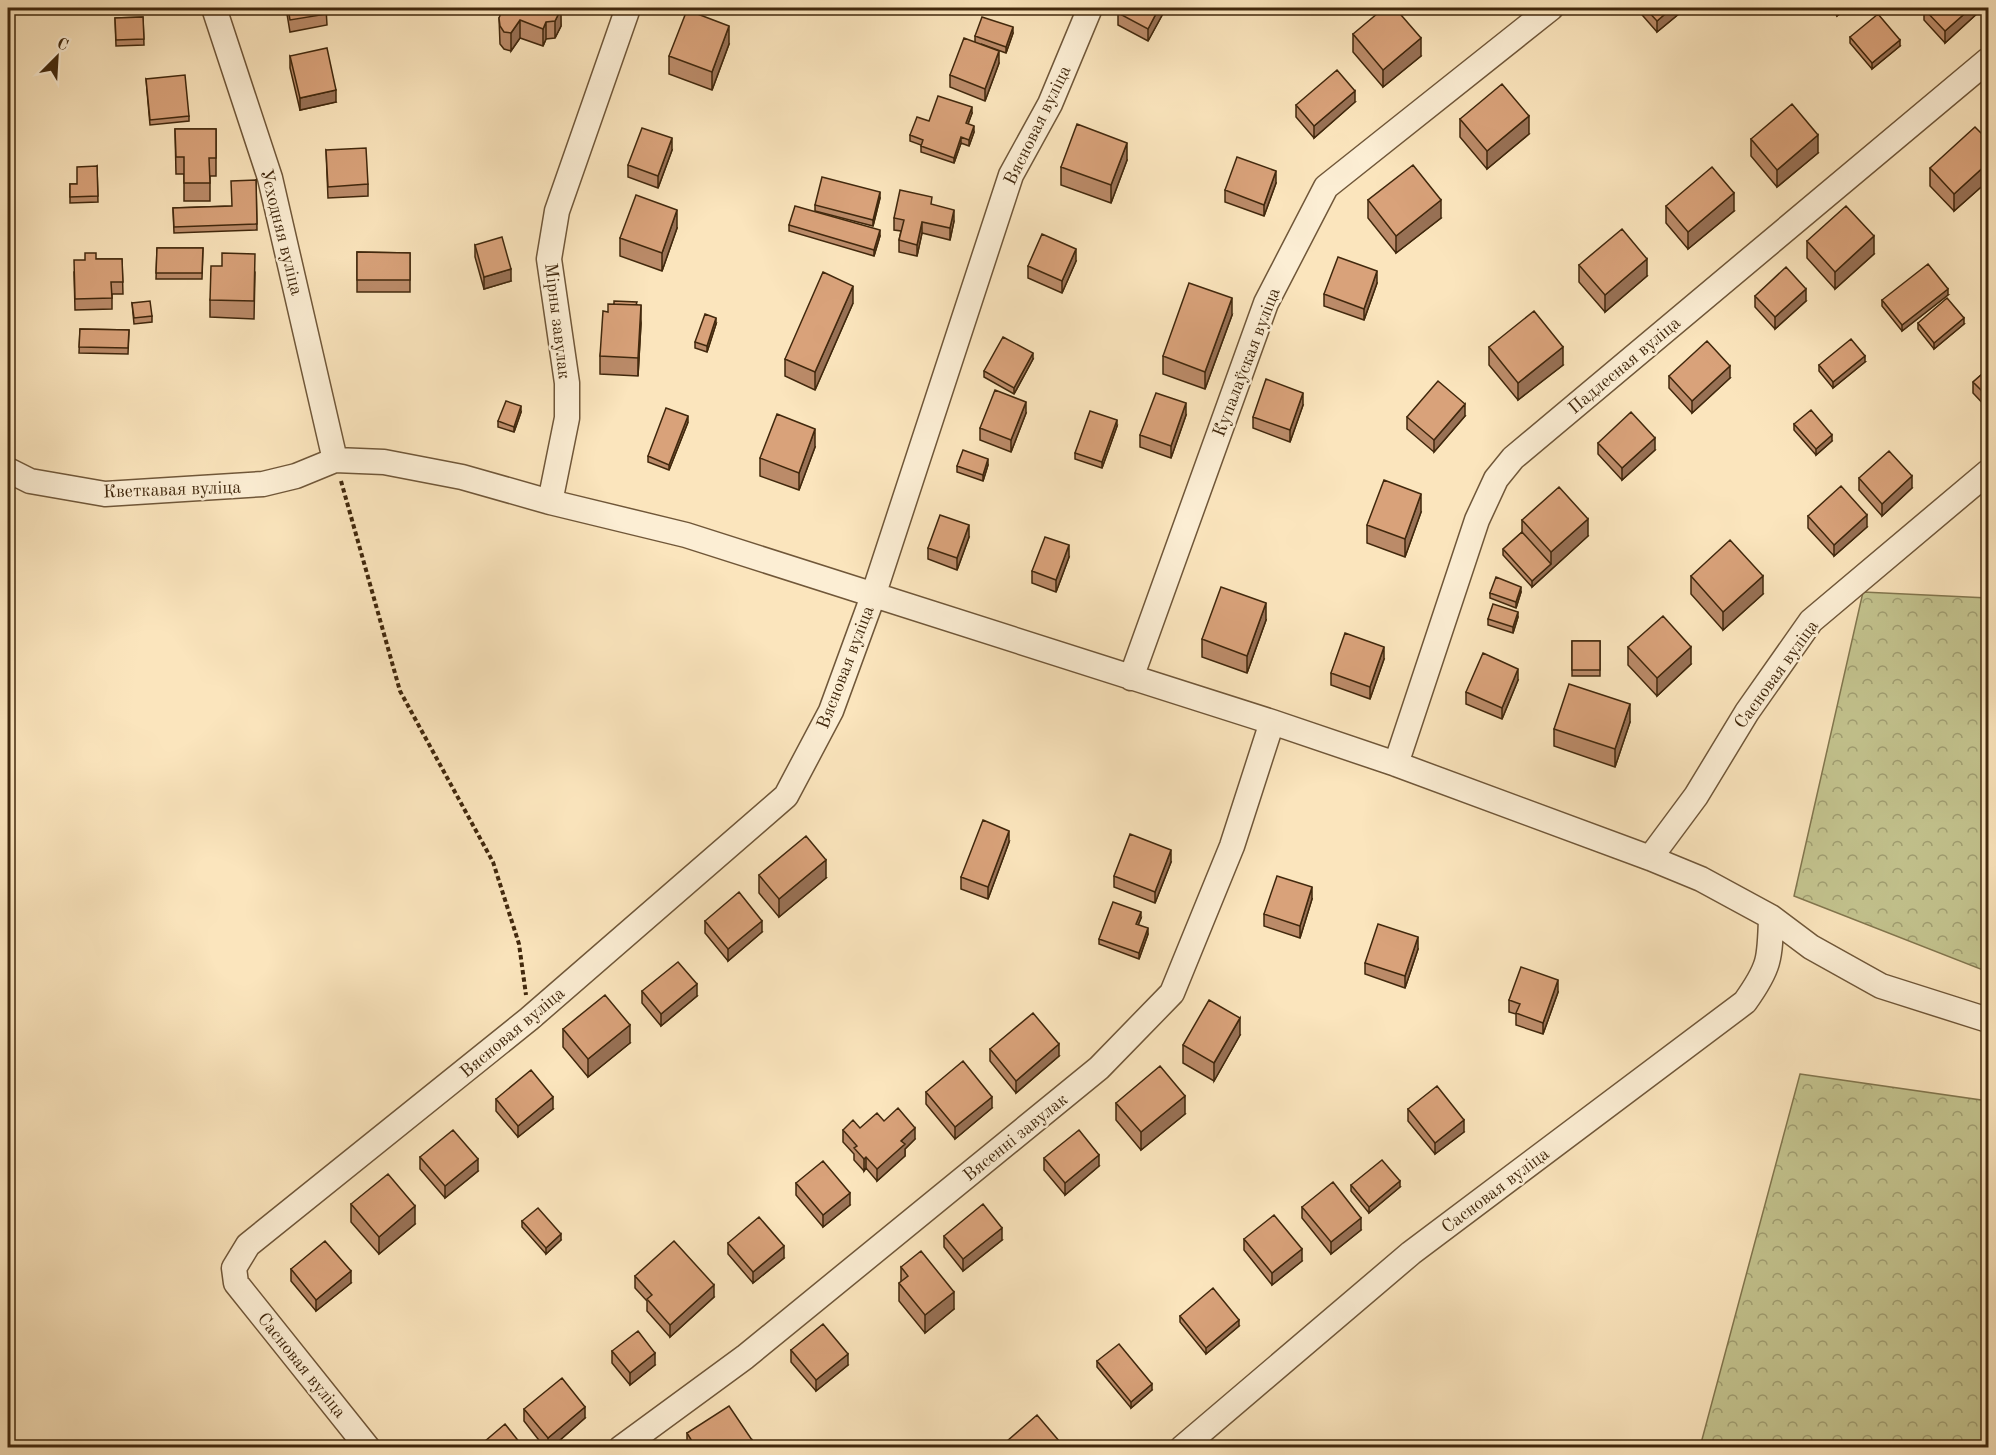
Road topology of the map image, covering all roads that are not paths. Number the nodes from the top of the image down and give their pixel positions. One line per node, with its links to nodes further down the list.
1 (214, 8): 6 (street, Усходняя вуліца)
2 (628, 8): 9 (street, Мірны завулак)
3 (1090, 8): 10 (street, Вясновая вуліца)
4 (1551, 8): 11 (street, Купалаўская вуліца)
5 (1989, 60): 13 (street, Падлесная вуліца)
6 (335, 460): 7 (street, Кветкавая вуліца); 9 (street)
7 (8, 470)
8 (1989, 472): 14 (street, Сасновая вуліца)
9 (549, 502): 10 (street)
10 (873, 596): 11 (street); 17 (street, Вясновая вуліца)
11 (1131, 678): 12 (street)
12 (1272, 722): 13 (street); 19 (street, Вясенні завулак)
13 (1396, 764): 14 (street)
14 (1650, 858): 15 (street)
15 (1771, 917): 16 (street); 20 (street, Сасновая вуліца)
16 (1989, 1020)
17 (236, 1283): 18 (street, Сасновая вуліца)
18 (368, 1448)
19 (621, 1448)
20 (1182, 1448)

